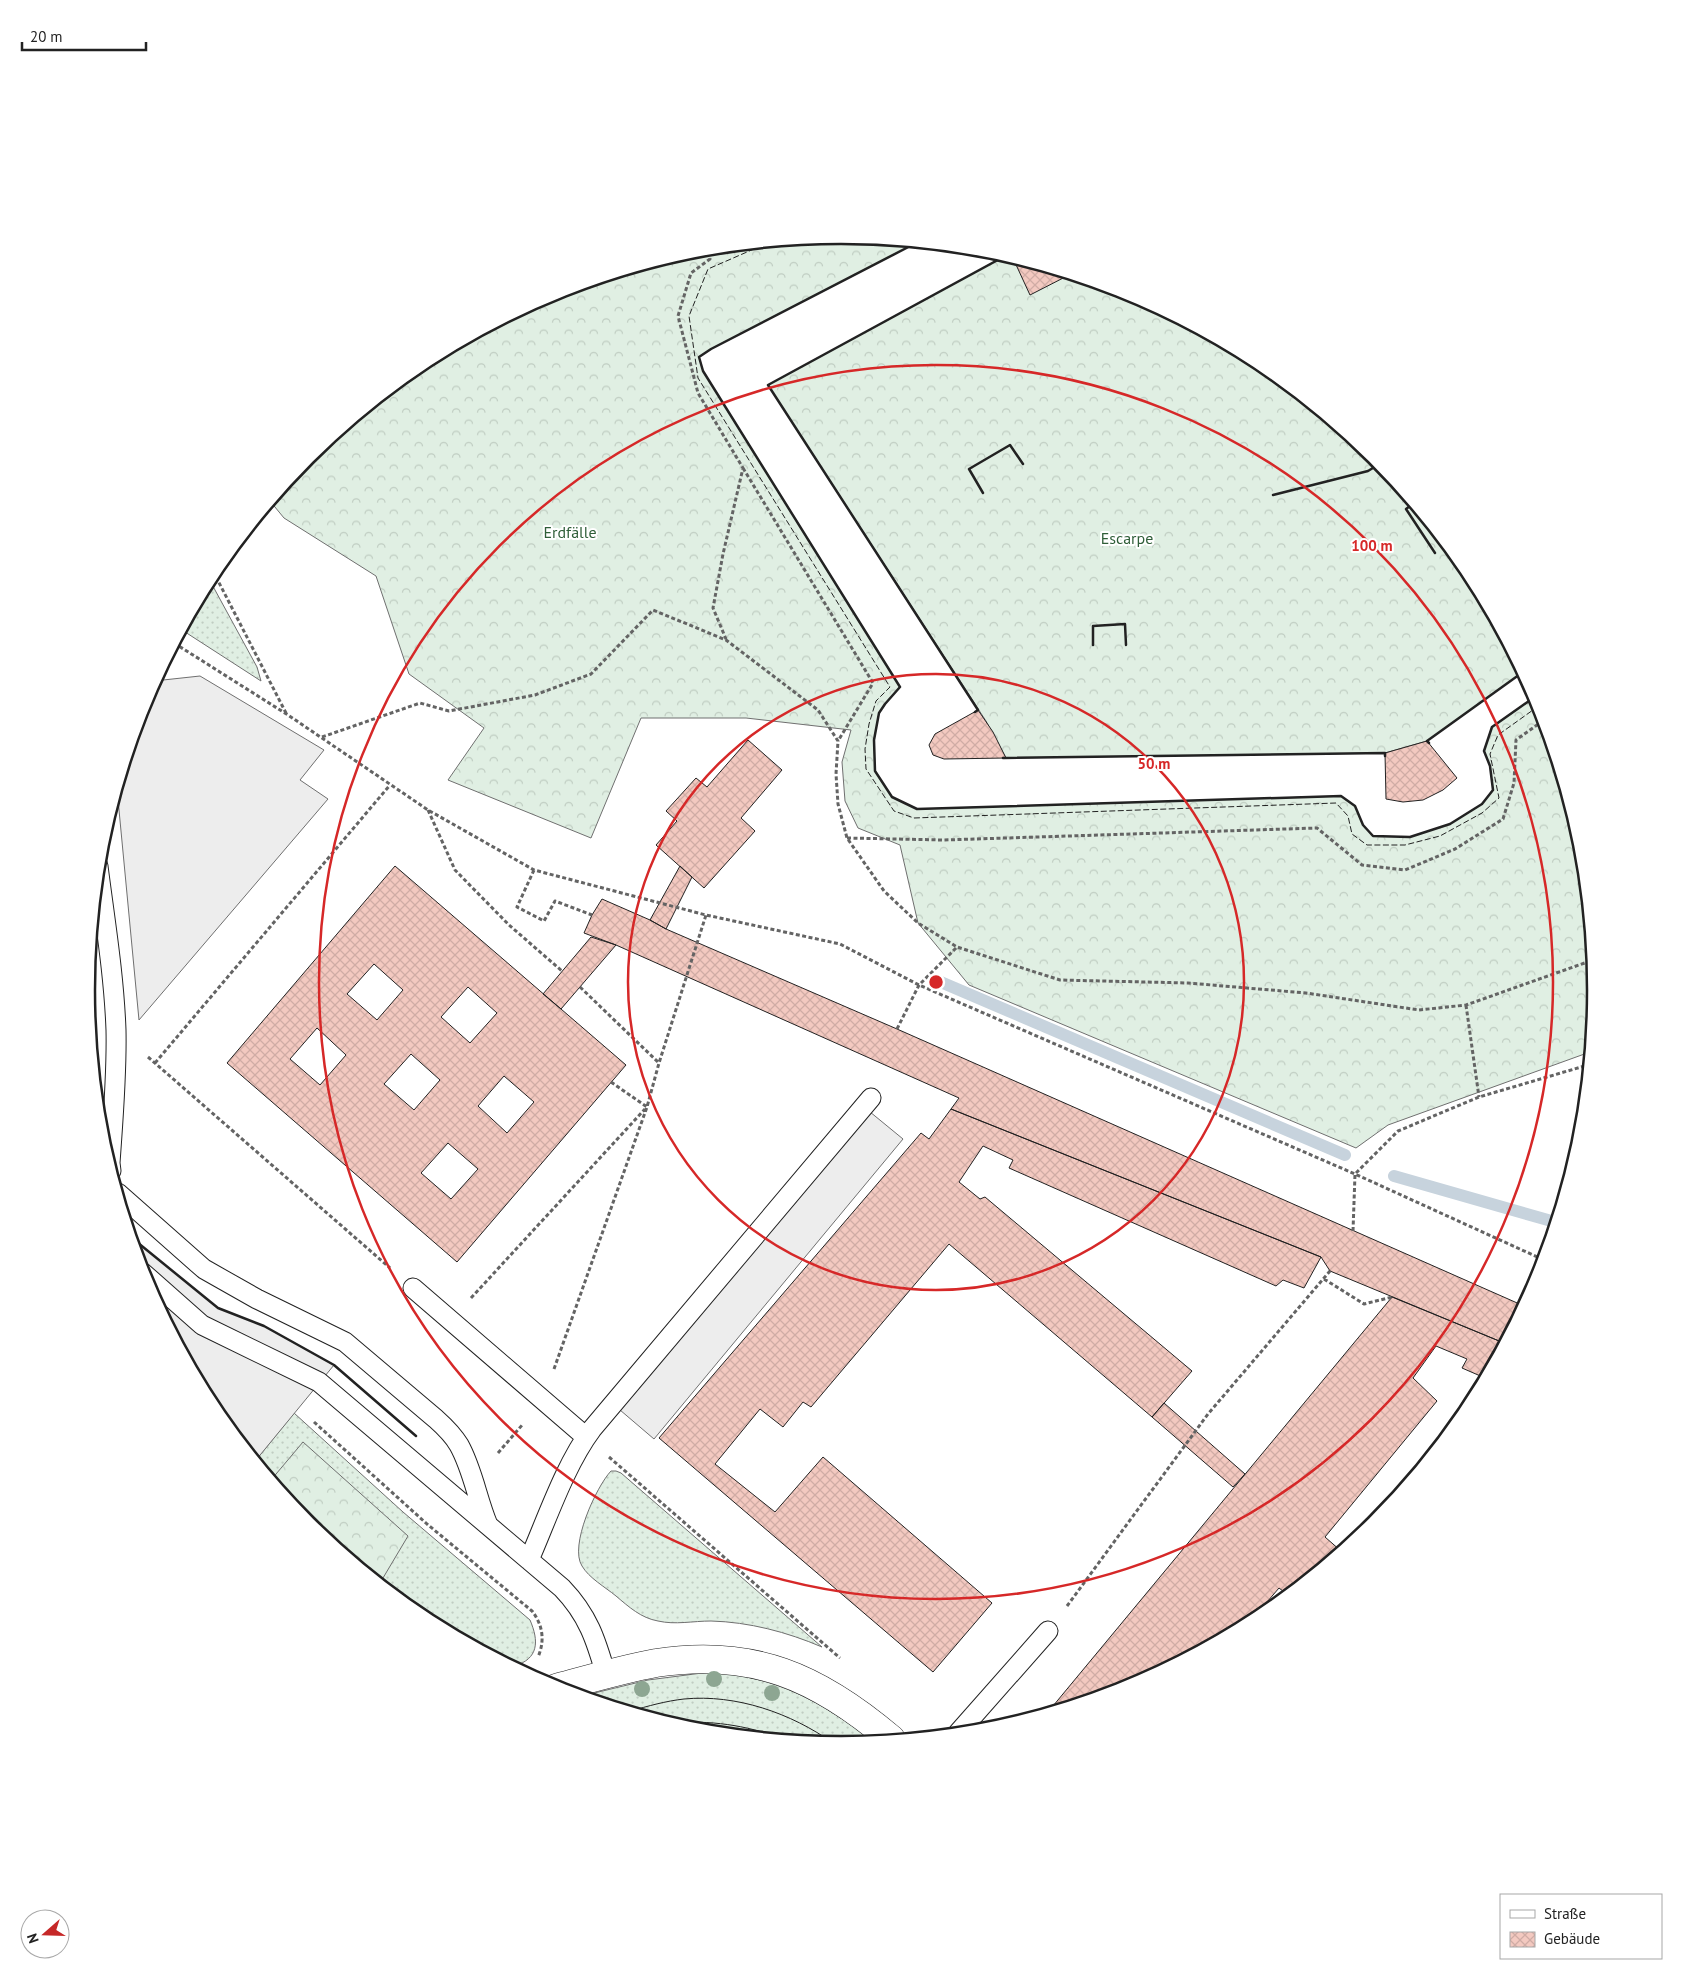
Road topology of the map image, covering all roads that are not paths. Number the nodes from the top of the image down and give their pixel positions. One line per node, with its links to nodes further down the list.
1 (101, 891): 3 (lane)
2 (870, 1098): 7 (lane)
3 (111, 1145)
4 (125, 1200): 8 (lane)
5 (156, 1285): 8 (lane)
6 (413, 1288): 7 (lane)
7 (586, 1437): 9 (lane)
8 (489, 1527): 9 (lane)
9 (529, 1560): 11 (lane)
10 (1048, 1631): 13 (lane)
11 (606, 1675): 12 (street); 14 (street)
12 (570, 1684)
13 (965, 1725)
14 (885, 1734)

